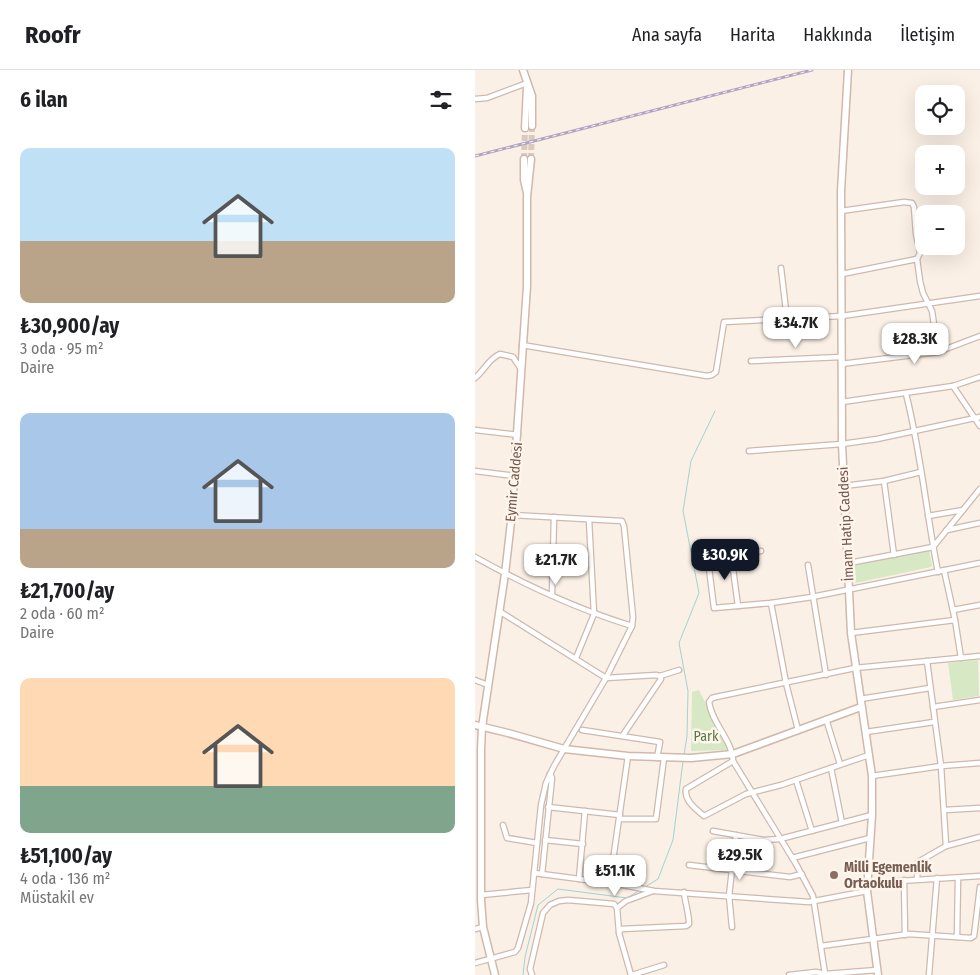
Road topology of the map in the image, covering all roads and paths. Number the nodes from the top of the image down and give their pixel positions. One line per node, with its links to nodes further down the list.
1 (523, 70): 3 (street)
2 (848, 70): 7 (street, İmam Hatip Caddesi)
3 (527, 83): 4 (street); 5 (street)
4 (475, 99)
5 (528, 127)
6 (527, 159): 16 (street, Eymir Caddesi)
7 (841, 211): 8 (street); 10 (street, İmam Hatip Caddesi)
8 (917, 259): 10 (street); 12 (street)
9 (781, 268): 14 (street)
10 (842, 274): 13 (street, İmam Hatip Caddesi)
11 (980, 296): 12 (street)
12 (928, 303): 13 (street); 17 (street)
13 (842, 316): 14 (street); 18 (street, İmam Hatip Caddesi)
14 (787, 319): 16 (street)
15 (980, 336): 17 (street)
16 (522, 345): 20 (street, Eymir Caddesi)
17 (938, 352): 18 (street)
18 (841, 360): 19 (street); 25 (street, İmam Hatip Caddesi)
19 (751, 361)
20 (521, 369): 22 (street); 30 (street, Eymir Caddesi)
21 (980, 377): 23 (street)
22 (475, 378)
23 (953, 386): 24 (street); 26 (street)
24 (906, 394): 25 (street); 29 (street)
25 (842, 402): 31 (street, İmam Hatip Caddesi)
26 (978, 418): 27 (street); 29 (street)
27 (980, 426)
28 (475, 430): 30 (street)
29 (916, 430): 31 (street); 34 (street)
30 (518, 435): 35 (street, Eymir Caddesi)
31 (842, 444): 32 (street); 37 (street, İmam Hatip Caddesi)
32 (749, 451)
33 (475, 471): 35 (street)
34 (921, 472): 36 (street); 41 (street)
35 (515, 476): 40 (street, Eymir Caddesi)
36 (884, 481): 37 (street); 49 (street)
37 (844, 486): 51 (street, İmam Hatip Caddesi)
38 (980, 489): 39 (street)
39 (964, 510): 41 (street); 45 (street)
40 (511, 515): 42 (street); 56 (street, Eymir Caddesi)
41 (928, 516): 46 (street)
42 (554, 517): 43 (street); 58 (street)
43 (589, 520): 65 (street); 67 (street)
44 (980, 524): 45 (street)
45 (947, 530): 46 (street)
46 (933, 548): 49 (street); 55 (street)
47 (761, 551): 48 (street)
48 (731, 554): 61 (street); 61 (street)
49 (894, 554): 51 (street)
50 (475, 557): 56 (street)
51 (849, 563): 57 (street, İmam Hatip Caddesi)
52 (980, 563): 54 (street)
53 (808, 565): 59 (street)
54 (944, 570): 55 (street); 63 (street)
55 (938, 572): 57 (street)
56 (505, 574): 58 (street); 64 (street, Eymir Caddesi)
57 (850, 591): 59 (street); 68 (street, İmam Hatip Caddesi)
58 (551, 595): 65 (street)
59 (812, 597): 60 (street); 75 (street)
60 (771, 603): 61 (street); 79 (street)
61 (738, 606)
62 (980, 606): 63 (street)
63 (953, 610): 66 (street)
64 (499, 611): 70 (street); 80 (street, Eymir Caddesi)
65 (595, 614): 67 (street); 70 (street)
66 (955, 620): 68 (street); 71 (street)
67 (632, 626): 77 (street)
68 (851, 633): 73 (street, İmam Hatip Caddesi)
69 (980, 656): 71 (street)
70 (576, 658): 77 (street)
71 (961, 658): 72 (street)
72 (927, 661): 73 (street); 81 (street)
73 (855, 668): 75 (street); 82 (street, İmam Hatip Caddesi)
74 (679, 670): 76 (street)
75 (826, 674): 79 (street)
76 (660, 676): 77 (street); 92 (street)
77 (606, 678): 93 (street)
78 (475, 680): 80 (street)
79 (786, 683): 90 (street); 98 (street)
80 (488, 685): 88 (street, Eymir Caddesi)
81 (930, 688): 82 (street); 85 (street)
82 (860, 699): 84 (street, İmam Hatip Caddesi)
83 (980, 700): 85 (street)
84 (861, 707): 86 (street); 91 (street, İmam Hatip Caddesi)
85 (933, 707): 87 (street)
86 (826, 719): 90 (street); 100 (street)
87 (934, 722): 91 (street); 101 (street)
88 (478, 726): 93 (street); 94 (street, Eymir Caddesi)
89 (583, 730): 92 (street)
90 (798, 730): 98 (street)
91 (866, 732): 95 (street, İmam Hatip Caddesi)
92 (623, 735): 97 (street)
93 (564, 749): 96 (street); 103 (street)
94 (478, 750): 106 (street, Eymir Caddesi)
95 (869, 755): 100 (street); 104 (street, İmam Hatip Caddesi)
96 (628, 756): 97 (street); 113 (street)
97 (661, 758): 98 (street); 113 (street)
98 (733, 758): 107 (street); 107 (street)
99 (980, 763): 101 (street)
100 (840, 764): 102 (street)
101 (941, 766): 104 (street); 110 (street)
102 (831, 768): 105 (street); 114 (street)
103 (550, 774): 108 (street); 124 (street)
104 (872, 776): 112 (street, İmam Hatip Caddesi)
105 (796, 780): 107 (street); 117 (street)
106 (478, 792): 119 (street, Eymir Caddesi)
107 (751, 792): 122 (street)
108 (548, 807): 111 (street); 123 (street)
109 (980, 808): 110 (street)
110 (945, 810): 126 (street)
111 (585, 811): 113 (street); 125 (street)
112 (872, 816): 114 (street); 121 (street, İmam Hatip Caddesi)
113 (620, 817): 140 (street)
114 (842, 823): 117 (street)
115 (503, 824): 124 (street)
116 (713, 831): 118 (street)
117 (812, 831): 122 (street)
118 (736, 835): 122 (street); 130 (street)
119 (478, 837): 127 (street, Eymir Caddesi)
120 (980, 837): 126 (street)
121 (870, 838): 128 (street); 141 (street, İmam Hatip Caddesi)
122 (780, 839): 128 (street)
123 (545, 840): 125 (street); 132 (street)
124 (537, 843): 131 (street)
125 (583, 844): 137 (street)
126 (946, 846): 138 (street)
127 (478, 851): 147 (street, Eymir Caddesi)
128 (792, 858): 133 (street)
129 (689, 865): 130 (street)
130 (732, 870): 133 (street); 148 (street)
131 (534, 873): 132 (street); 143 (street)
132 (542, 874): 137 (street)
133 (802, 874): 149 (street)
134 (980, 876): 136 (street)
135 (937, 878): 136 (street); 138 (street); 157 (street)
136 (958, 878): 158 (street)
137 (579, 879): 140 (street)
138 (917, 879): 139 (street)
139 (904, 880): 141 (street); 156 (street)
140 (607, 882): 144 (street)
141 (868, 883): 145 (street, İmam Hatip Caddesi)
142 (980, 887): 151 (street)
143 (532, 890): 147 (street); 161 (street)
144 (654, 891): 146 (street); 150 (street)
145 (867, 891): 149 (street); 159 (street, İmam Hatip Caddesi)
146 (684, 892): 148 (street); 155 (street)
147 (479, 893): 152 (street, Eymir Caddesi)
148 (729, 896): 149 (street); 153 (street)
149 (815, 900): 160 (street)
150 (617, 908): 155 (street); 167 (street)
151 (978, 914): 158 (street)
152 (483, 927): 154 (street); 161 (street, Eymir Caddesi)
153 (732, 927)
154 (475, 929)
155 (619, 933): 168 (street)
156 (905, 935): 157 (street); 159 (street)
157 (933, 935): 158 (street); 170 (street)
158 (957, 937)
159 (873, 938): 160 (street); 164 (street, İmam Hatip Caddesi)
160 (821, 946): 165 (street)
161 (490, 959): 162 (street); 166 (street, Eymir Caddesi)
162 (475, 963)
163 (664, 964): 168 (street)
164 (878, 973): 165 (street)
165 (825, 974): 169 (street)
166 (495, 975)
167 (532, 975)
168 (632, 975)
169 (789, 975)
170 (929, 975)

